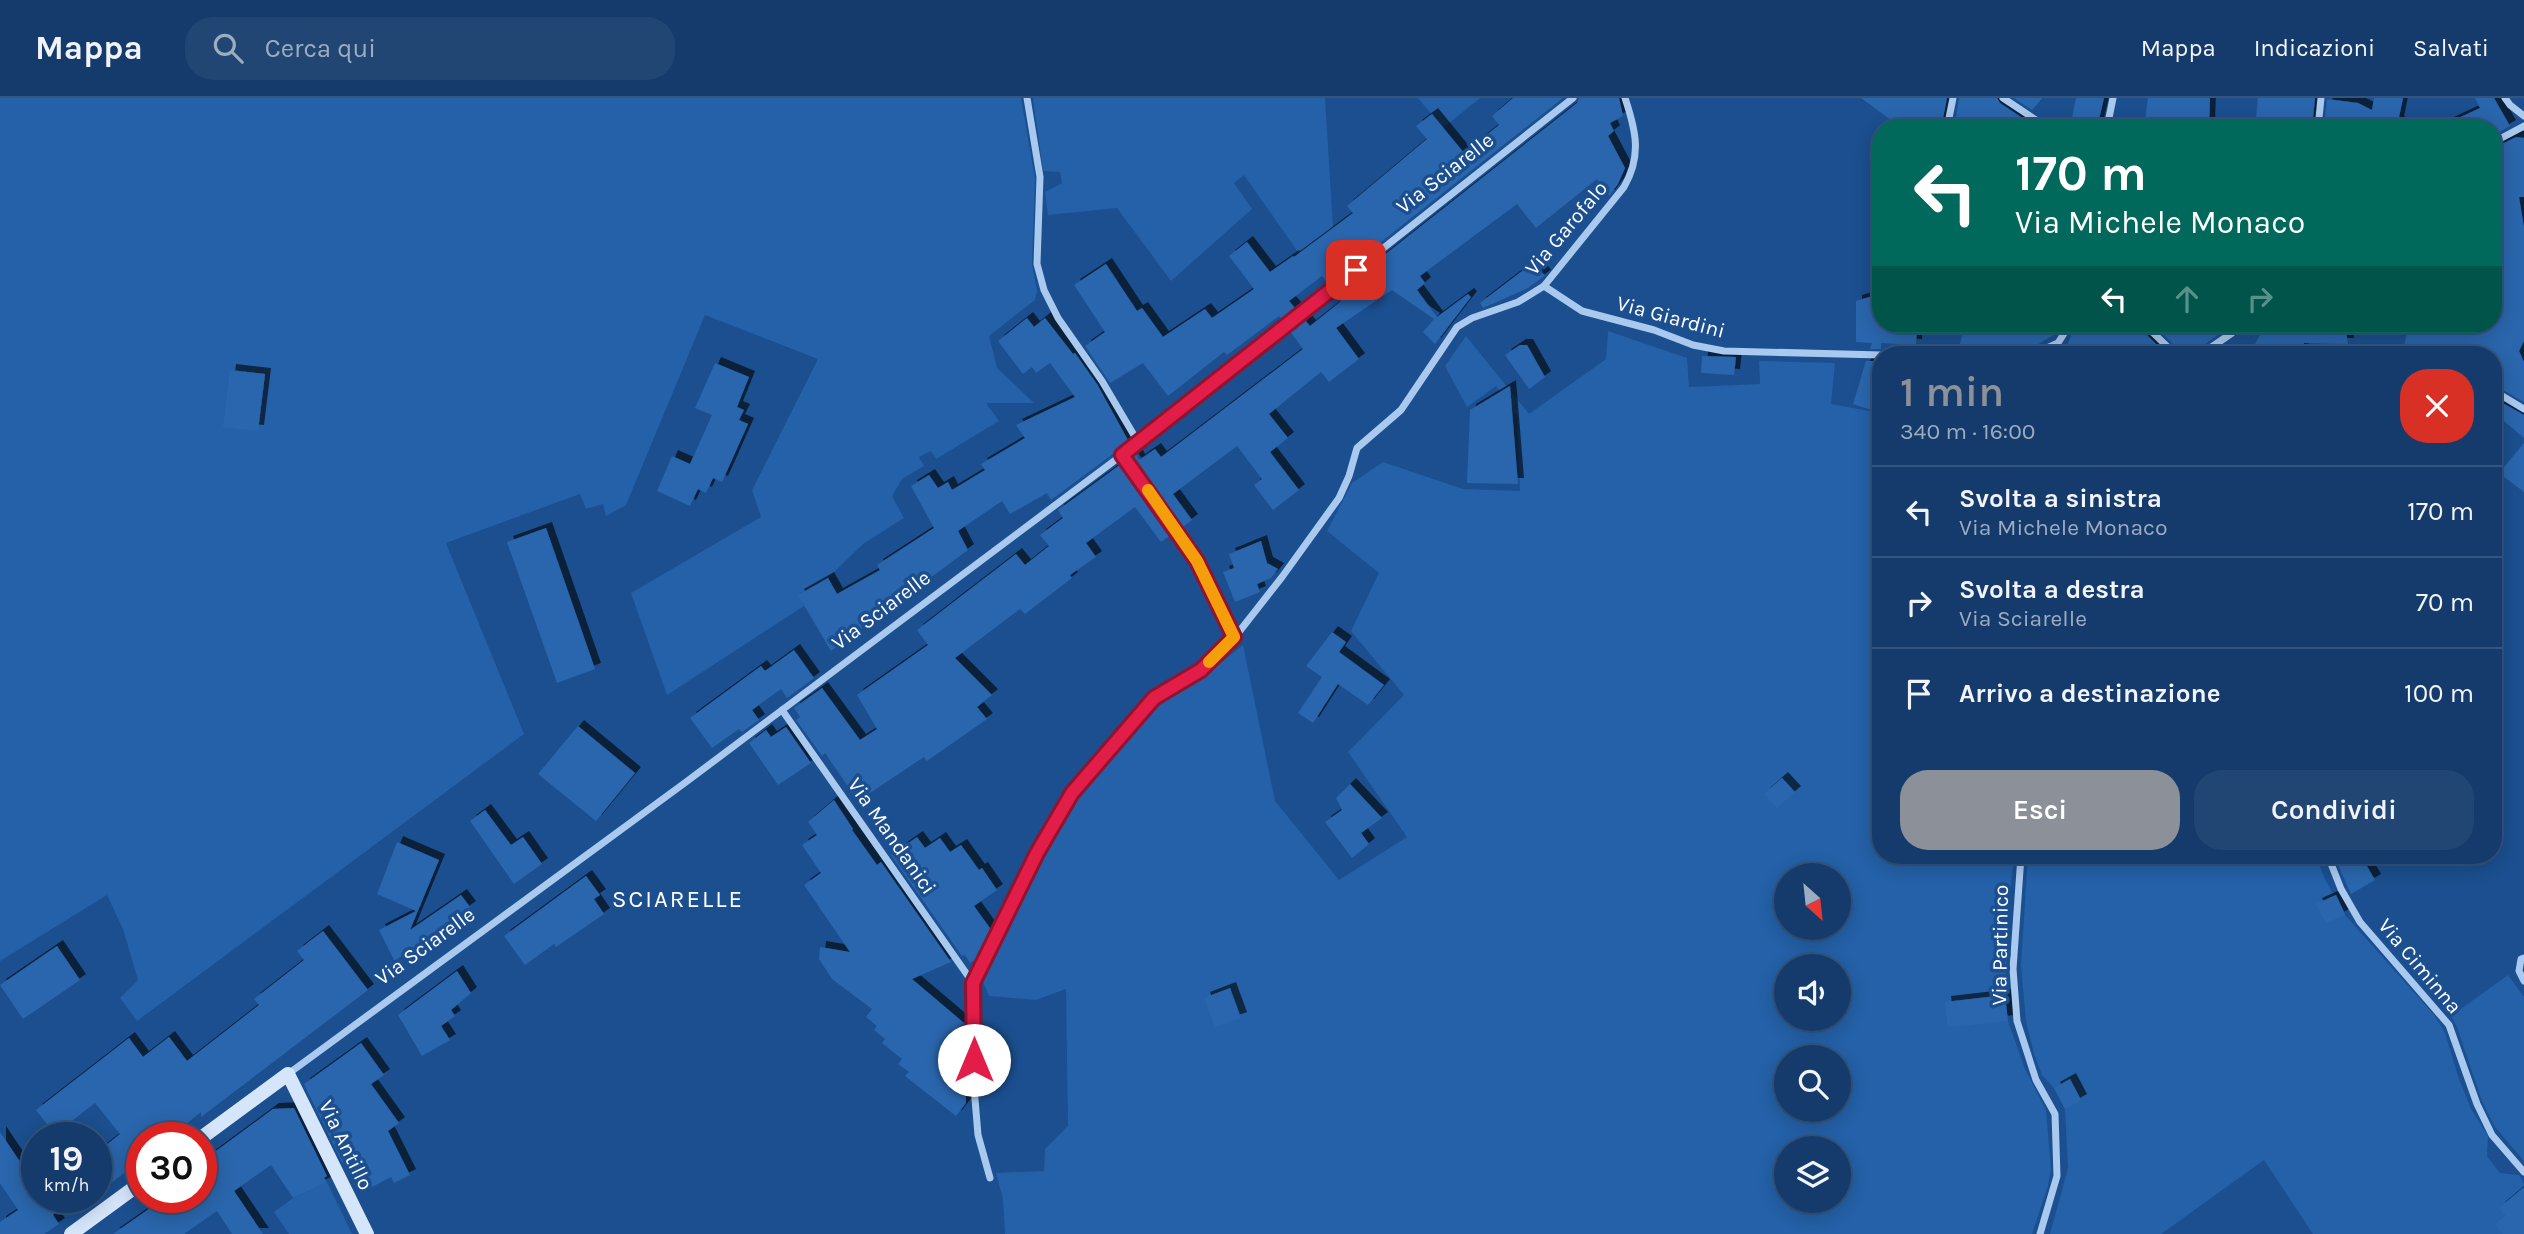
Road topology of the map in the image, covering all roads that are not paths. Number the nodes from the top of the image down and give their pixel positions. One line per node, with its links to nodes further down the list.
1 (1027, 98): 26 (street)
2 (1573, 98): 26 (street, Via Sciarelle)
3 (1625, 98): 16 (street, Via Garofalo)
4 (1953, 98): 10 (street)
5 (2003, 98): 11 (street)
6 (2113, 98): 12 (street)
7 (2321, 98): 13 (street)
8 (2505, 98): 9 (street)
9 (2524, 116)
10 (1949, 119)
11 (2034, 119)
12 (2109, 119)
13 (2319, 119)
14 (2524, 126): 15 (street)
15 (2502, 138)
16 (1544, 286): 23 (street, Via Giardini); 28 (street, Via Garofalo)
17 (2064, 333): 20 (street)
18 (2153, 333): 21 (street)
19 (2230, 333): 22 (street)
20 (2050, 346)
21 (2167, 346)
22 (2211, 346)
23 (1872, 355)
24 (2502, 396): 25 (street)
25 (2524, 409)
26 (1138, 442): 27 (street, Via Sciarelle)
27 (1122, 455): 28 (street); 29 (street, Via Sciarelle)
28 (1234, 637): 34 (street, Via Garofalo)
29 (782, 710): 34 (street, Via Mandanici); 35 (street, Via Sciarelle)
30 (2020, 864): 42 (street, Via Partinico)
31 (2331, 864): 37 (street, Via Ciminna)
32 (2524, 958): 33 (street)
33 (2524, 981)
34 (973, 983): 38 (street)
35 (288, 1074): 36 (street, Via Sciarelle); 41 (street, Via Antillo)
36 (217, 1126)
37 (2524, 1172)
38 (990, 1178)
39 (126, 1194): 40 (street)
40 (71, 1234)
41 (367, 1234)
42 (2040, 1234)

